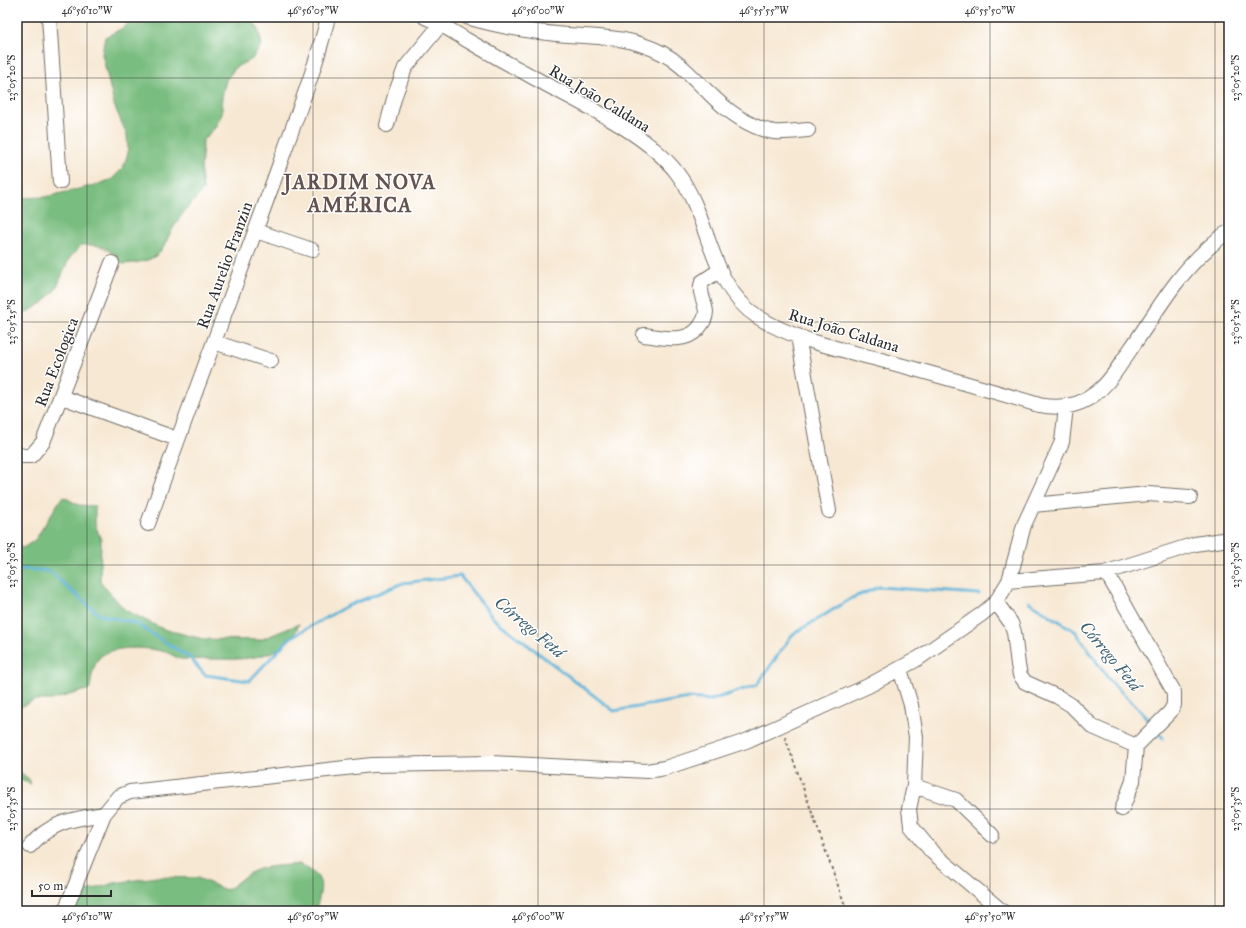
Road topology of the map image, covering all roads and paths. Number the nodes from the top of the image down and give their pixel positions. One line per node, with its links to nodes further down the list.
1 (49, 17): 8 (street)
2 (328, 17): 9 (street, Rua Aurelio Franzin)
3 (425, 17): 5 (street, Rua João Caldana)
4 (467, 17): 7 (street)
5 (441, 24): 6 (street); 13 (street, Rua João Caldana)
6 (387, 125)
7 (808, 130)
8 (60, 182)
9 (256, 230): 11 (street); 16 (street, Rua Aurelio Franzin)
10 (1229, 232): 19 (street, Rua João Caldana)
11 (312, 250)
12 (112, 263): 18 (street, Rua Ecologica)
13 (720, 270): 14 (street); 15 (street, Rua João Caldana)
14 (644, 335)
15 (798, 336): 19 (street, Rua João Caldana); 24 (street)
16 (214, 342): 17 (street); 20 (street, Rua Aurelio Franzin)
17 (270, 361)
18 (62, 397): 20 (street); 21 (street, Rua Ecologica)
19 (1066, 407): 23 (street)
20 (177, 439): 25 (street, Rua Aurelio Franzin)
21 (17, 454)
22 (1190, 496): 23 (street)
23 (1033, 505): 28 (street)
24 (829, 511)
25 (148, 524)
26 (1229, 539): 27 (street)
27 (1104, 573): 28 (street); 32 (street)
28 (1009, 581): 29 (street)
29 (996, 602): 30 (street); 32 (street)
30 (900, 669): 31 (street); 33 (street)
31 (781, 726): 35 (street); 39 (path)
32 (1136, 746): 34 (street)
33 (914, 786): 36 (street); 40 (street)
34 (1122, 809)
35 (104, 814): 37 (street); 38 (street)
36 (992, 835)
37 (30, 846)
38 (65, 911)
39 (847, 911)
40 (1002, 911)

